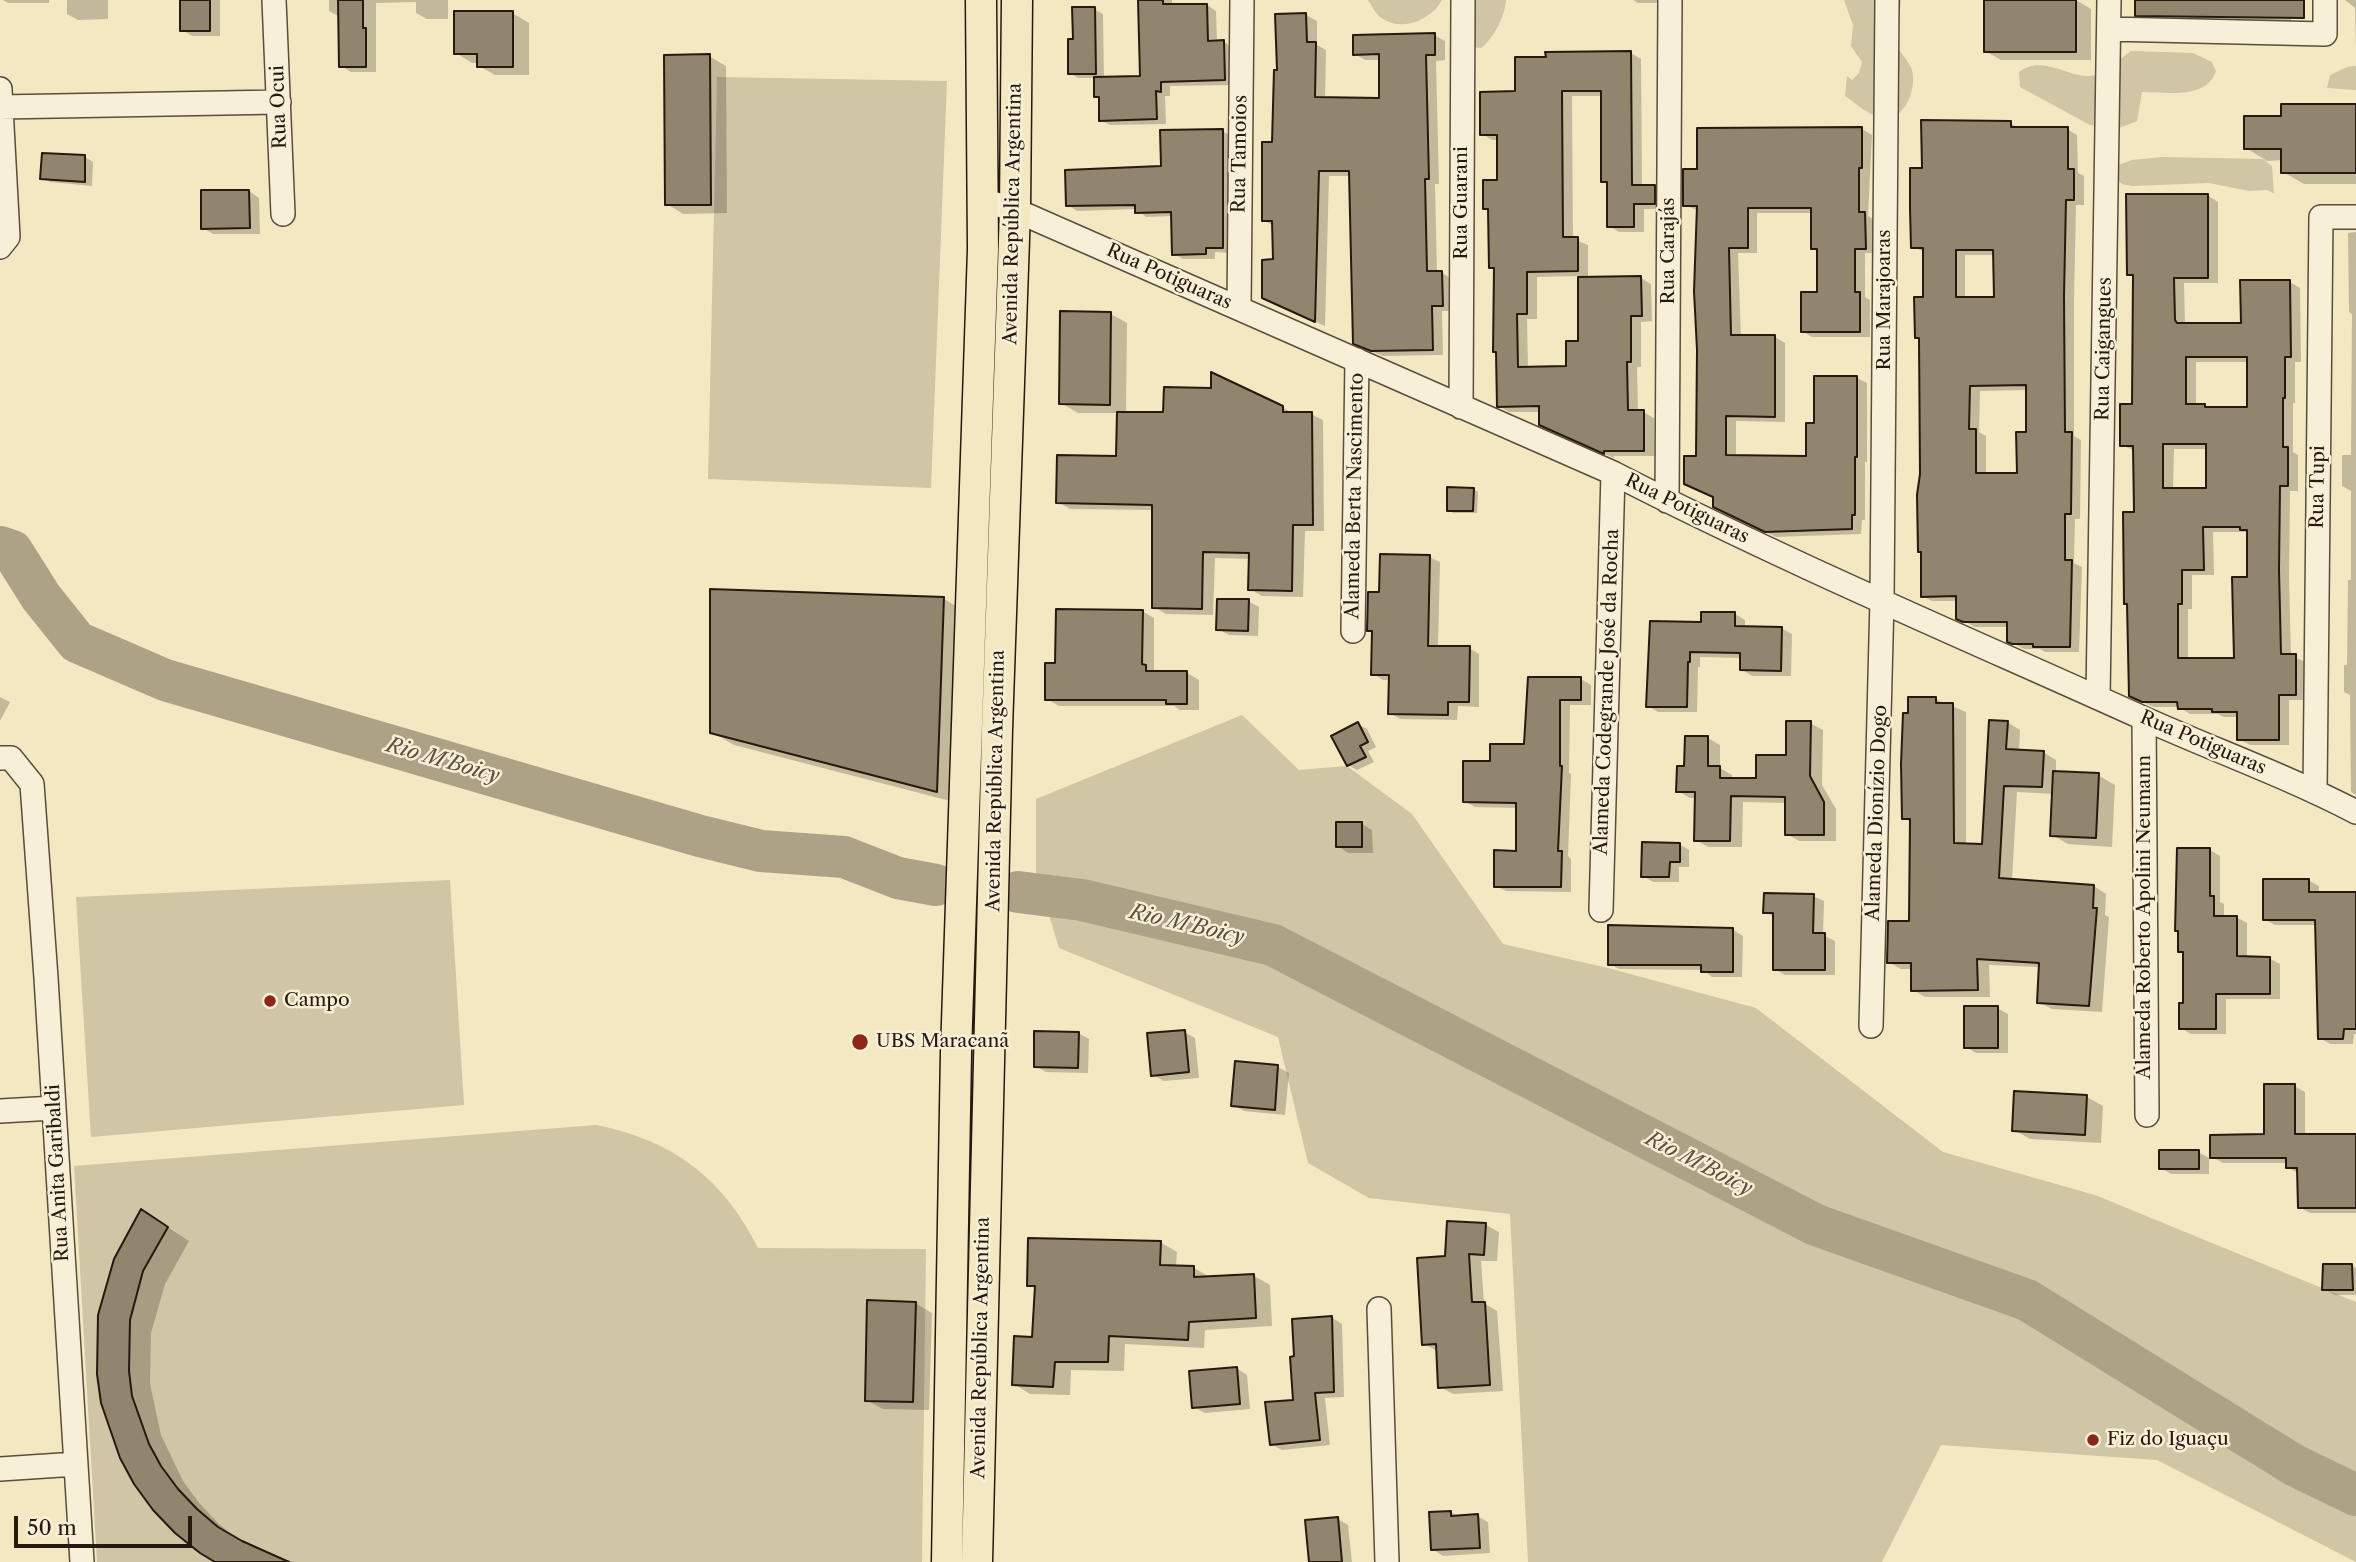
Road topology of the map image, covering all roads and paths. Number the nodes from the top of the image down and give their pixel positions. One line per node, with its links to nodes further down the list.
1 (274, 0): 12 (street, Rua Ocui)
2 (981, 0): 13 (main road, Avenida República Argentina)
3 (1017, 0): 14 (main road, Avenida República Argentina)
4 (1242, 0): 18 (street, Rua Tamoios)
5 (1463, 0): 20 (street, Rua Guarani)
6 (1670, 0): 22 (street, Rua Carajás)
7 (1887, 0): 23 (street, Rua Marajoaras)
8 (2109, 0): 10 (street, Rua Caigangues)
9 (2325, 0): 10 (street)
10 (2109, 29): 25 (street, Rua Caigangues)
11 (0, 101): 12 (street); 17 (street)
12 (279, 102): 15 (street, Rua Ocui)
13 (983, 200): 14 (street, Rua Potiguaras); 39 (main road, Avenida República Argentina)
14 (1015, 210): 18 (street, Rua Potiguaras); 40 (main road, Avenida República Argentina)
15 (282, 214)
16 (2356, 217): 28 (street, Rua Tupi)
17 (0, 247)
18 (1239, 308): 19 (street, Rua Potiguaras)
19 (1357, 360): 20 (street, Rua Potiguaras); 24 (street, Alameda Berta Nascimento)
20 (1461, 407): 21 (street, Rua Potiguaras)
21 (1613, 473): 22 (street, Rua Potiguaras); 30 (street, Alameda Codegrande José da Rocha)
22 (1667, 501): 23 (street, Rua Potiguaras)
23 (1882, 600): 25 (street, Rua Potiguaras); 31 (street, Alameda Dionízio Dogo)
24 (1353, 631)
25 (2098, 697): 26 (street, Rua Potiguaras)
26 (2144, 719): 28 (street, Rua Potiguaras); 34 (street, Alameda Roberto Apolini Neumann)
27 (5, 758): 32 (street, Rua Anita Garibaldi)
28 (2315, 791): 29 (street, Rua Potiguaras)
29 (2356, 812)
30 (1601, 910)
31 (1871, 1026)
32 (54, 1108): 33 (street); 36 (street, Rua Anita Garibaldi)
33 (0, 1111)
34 (2147, 1115)
35 (1379, 1309): 41 (street)
36 (76, 1464): 37 (street); 38 (street, Rua Anita Garibaldi)
37 (0, 1469)
38 (82, 1562)
39 (947, 1562)
40 (977, 1562)
41 (1387, 1562)

